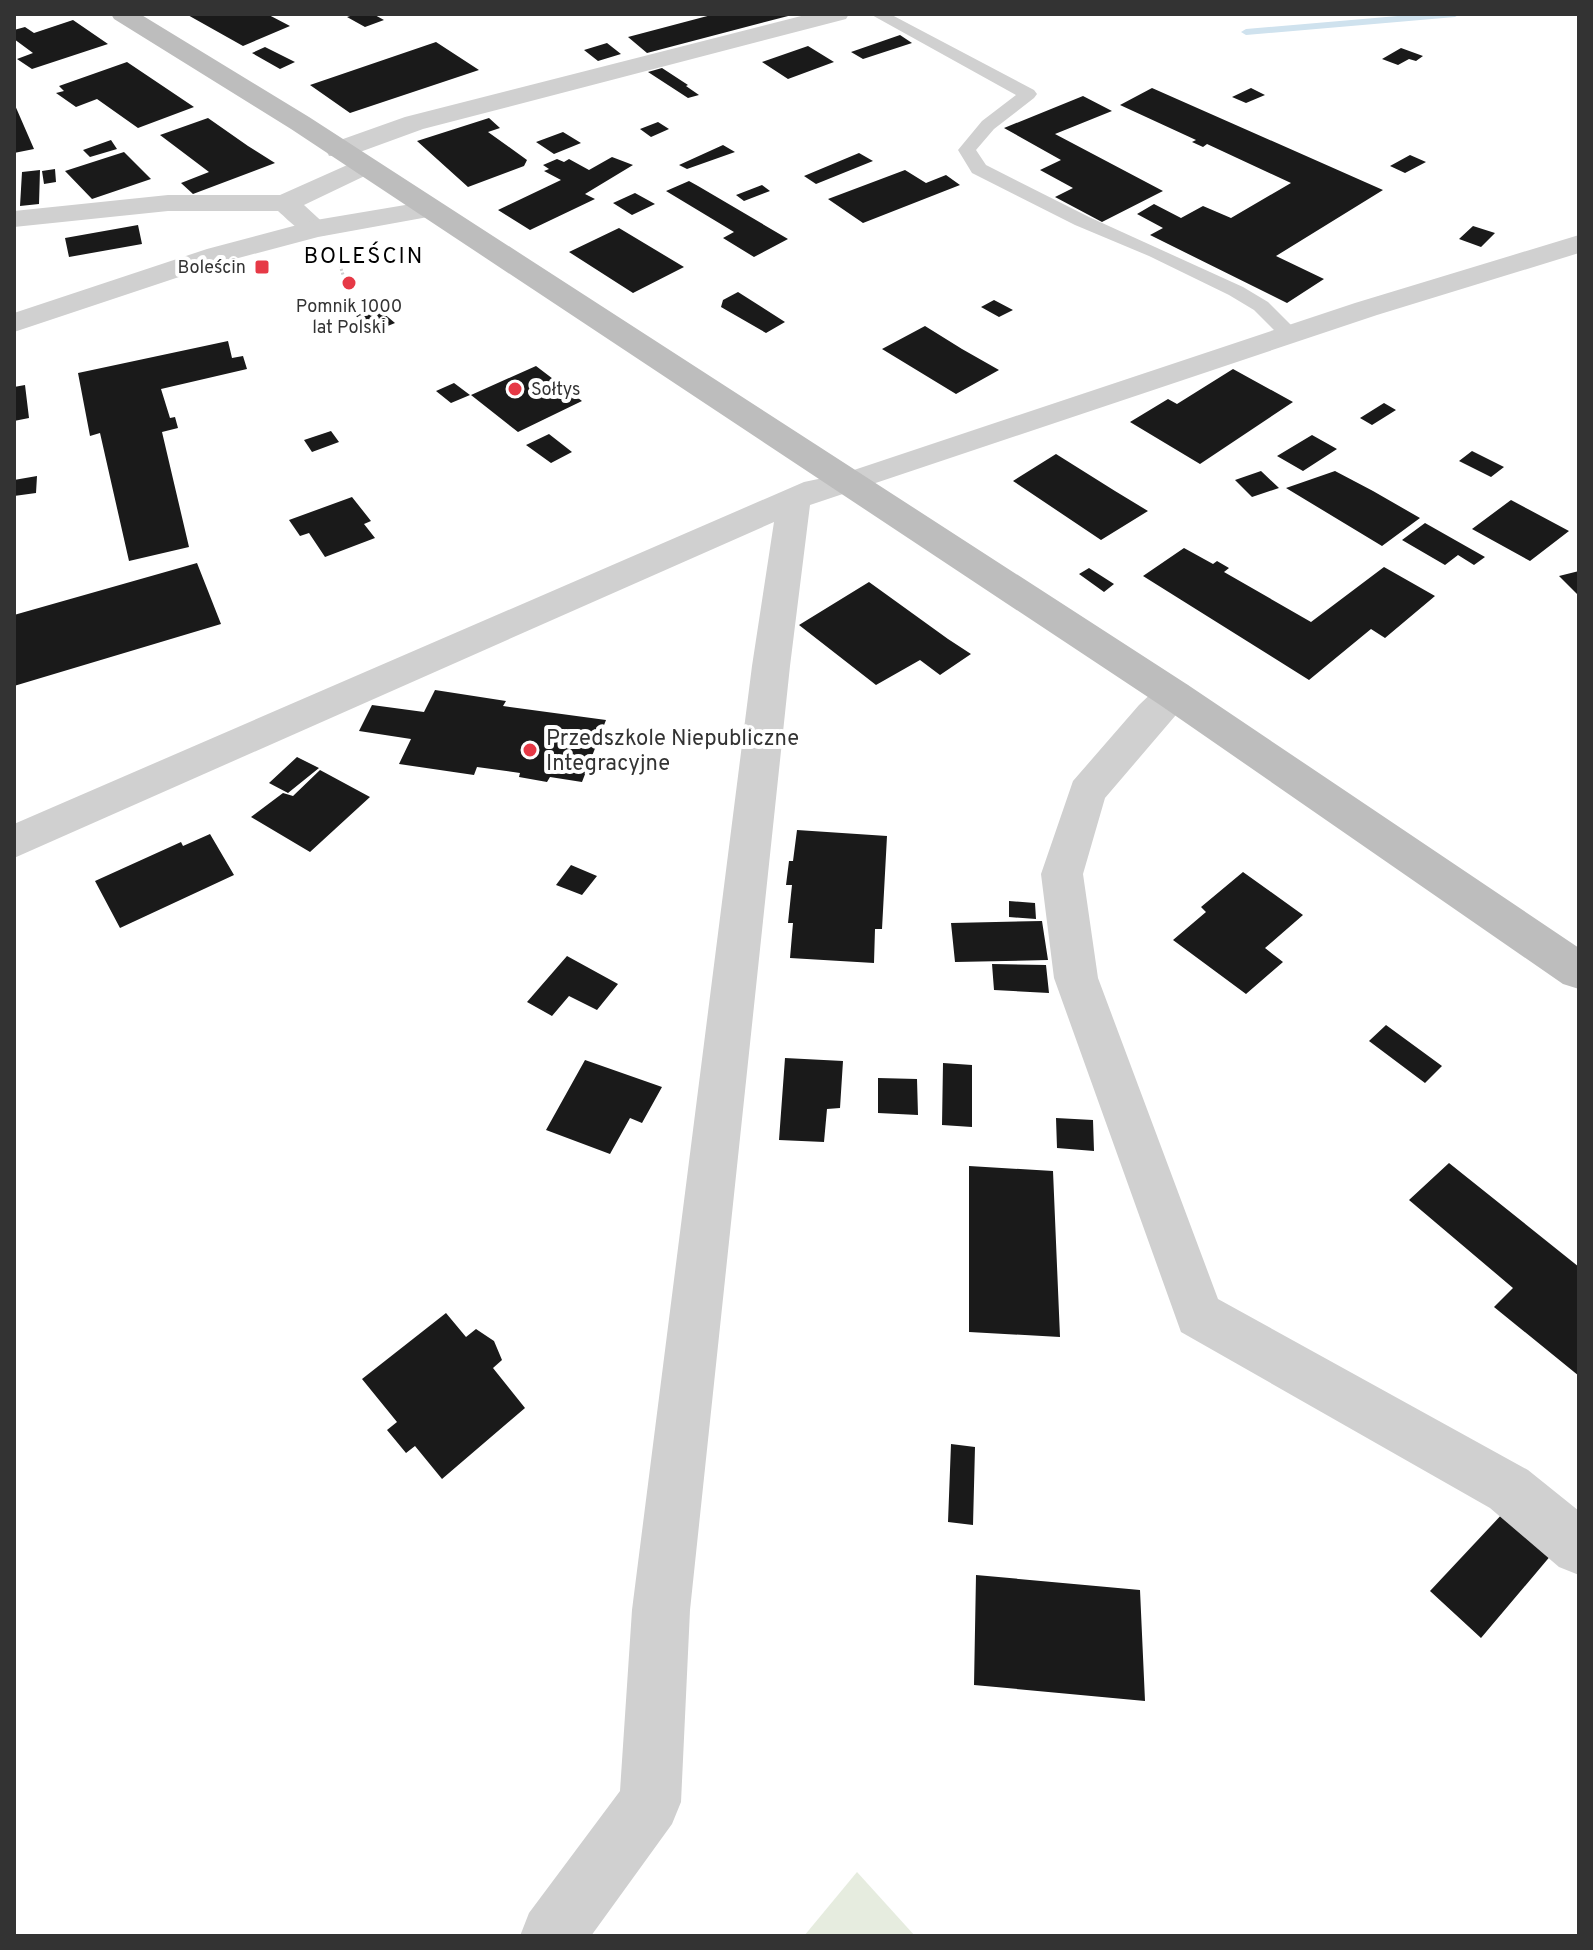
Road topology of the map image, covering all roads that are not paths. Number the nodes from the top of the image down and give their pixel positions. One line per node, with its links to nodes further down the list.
1 (123, 14): 4 (main road)
2 (837, 14): 4 (street)
3 (878, 14): 12 (lane)
4 (339, 150): 5 (main road)
5 (363, 166): 6 (street); 7 (main road)
6 (285, 203): 8 (street); 9 (street)
7 (429, 209): 9 (street); 13 (main road)
8 (14, 219)
9 (316, 229): 11 (street)
10 (1579, 244): 12 (street)
11 (14, 323)
12 (1289, 334): 13 (street)
13 (849, 483): 14 (street); 15 (main road)
14 (794, 500): 16 (street); 19 (street)
15 (1174, 695): 17 (main road); 18 (street)
16 (14, 842)
17 (1579, 971)
18 (1579, 1547)
19 (552, 1936)

